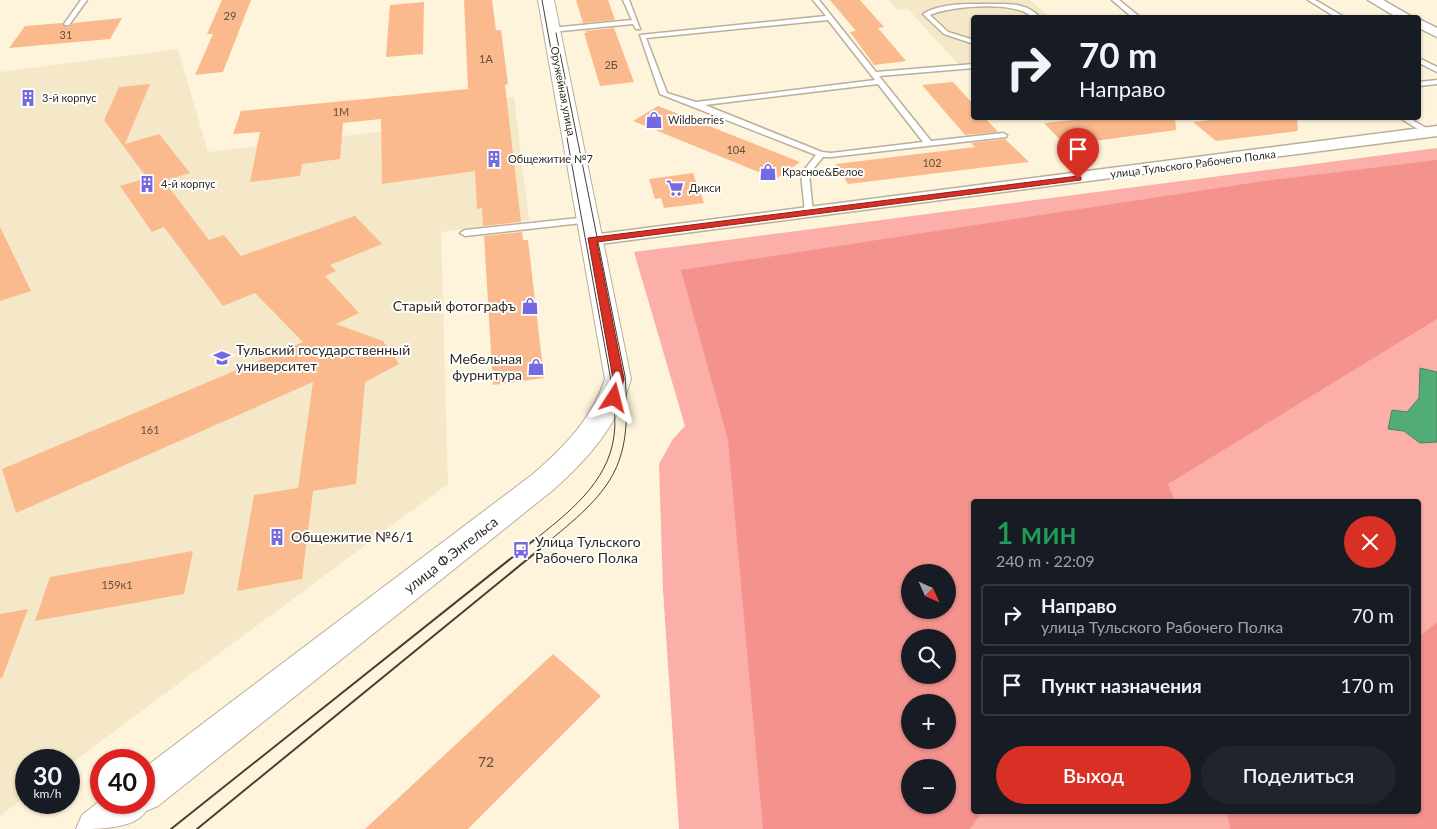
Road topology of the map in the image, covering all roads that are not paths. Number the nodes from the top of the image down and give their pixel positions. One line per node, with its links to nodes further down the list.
1 (84, 0): 14 (lane)
2 (546, 0): 16 (street, Оружейная улица)
3 (626, 0): 13 (lane)
4 (816, 0): 12 (lane)
5 (1115, 0): 9 (lane)
6 (1311, 0): 10 (lane)
7 (1374, 0): 11 (street)
8 (1034, 15): 19 (lane)
9 (1134, 15)
10 (1338, 15)
11 (1402, 15)
12 (829, 18): 18 (lane); 23 (lane)
13 (636, 22): 16 (lane); 18 (lane)
14 (67, 24)
15 (1421, 24): 17 (street)
16 (552, 30): 34 (street, Оружейная улица)
17 (1437, 33)
18 (642, 36): 27 (lane)
19 (971, 41)
20 (1421, 61): 22 (lane)
21 (971, 66): 23 (lane)
22 (1437, 70)
23 (873, 74): 24 (lane)
24 (878, 82): 27 (lane); 31 (lane)
25 (1437, 82): 26 (lane)
26 (1421, 84)
27 (696, 104): 32 (lane)
28 (1408, 120): 29 (lane)
29 (1433, 132): 33 (street, улица Тульского Рабочего Полка)
30 (1003, 135): 31 (lane)
31 (928, 143): 32 (lane)
32 (821, 154): 33 (lane)
33 (809, 212): 34 (street, улица Тульского Рабочего Полка)
34 (590, 230): 35 (lane); 36 (street, улица Ф.Энгельса)
35 (465, 233)
36 (155, 784)
37 (115, 814): 38 (street)
38 (96, 829)

